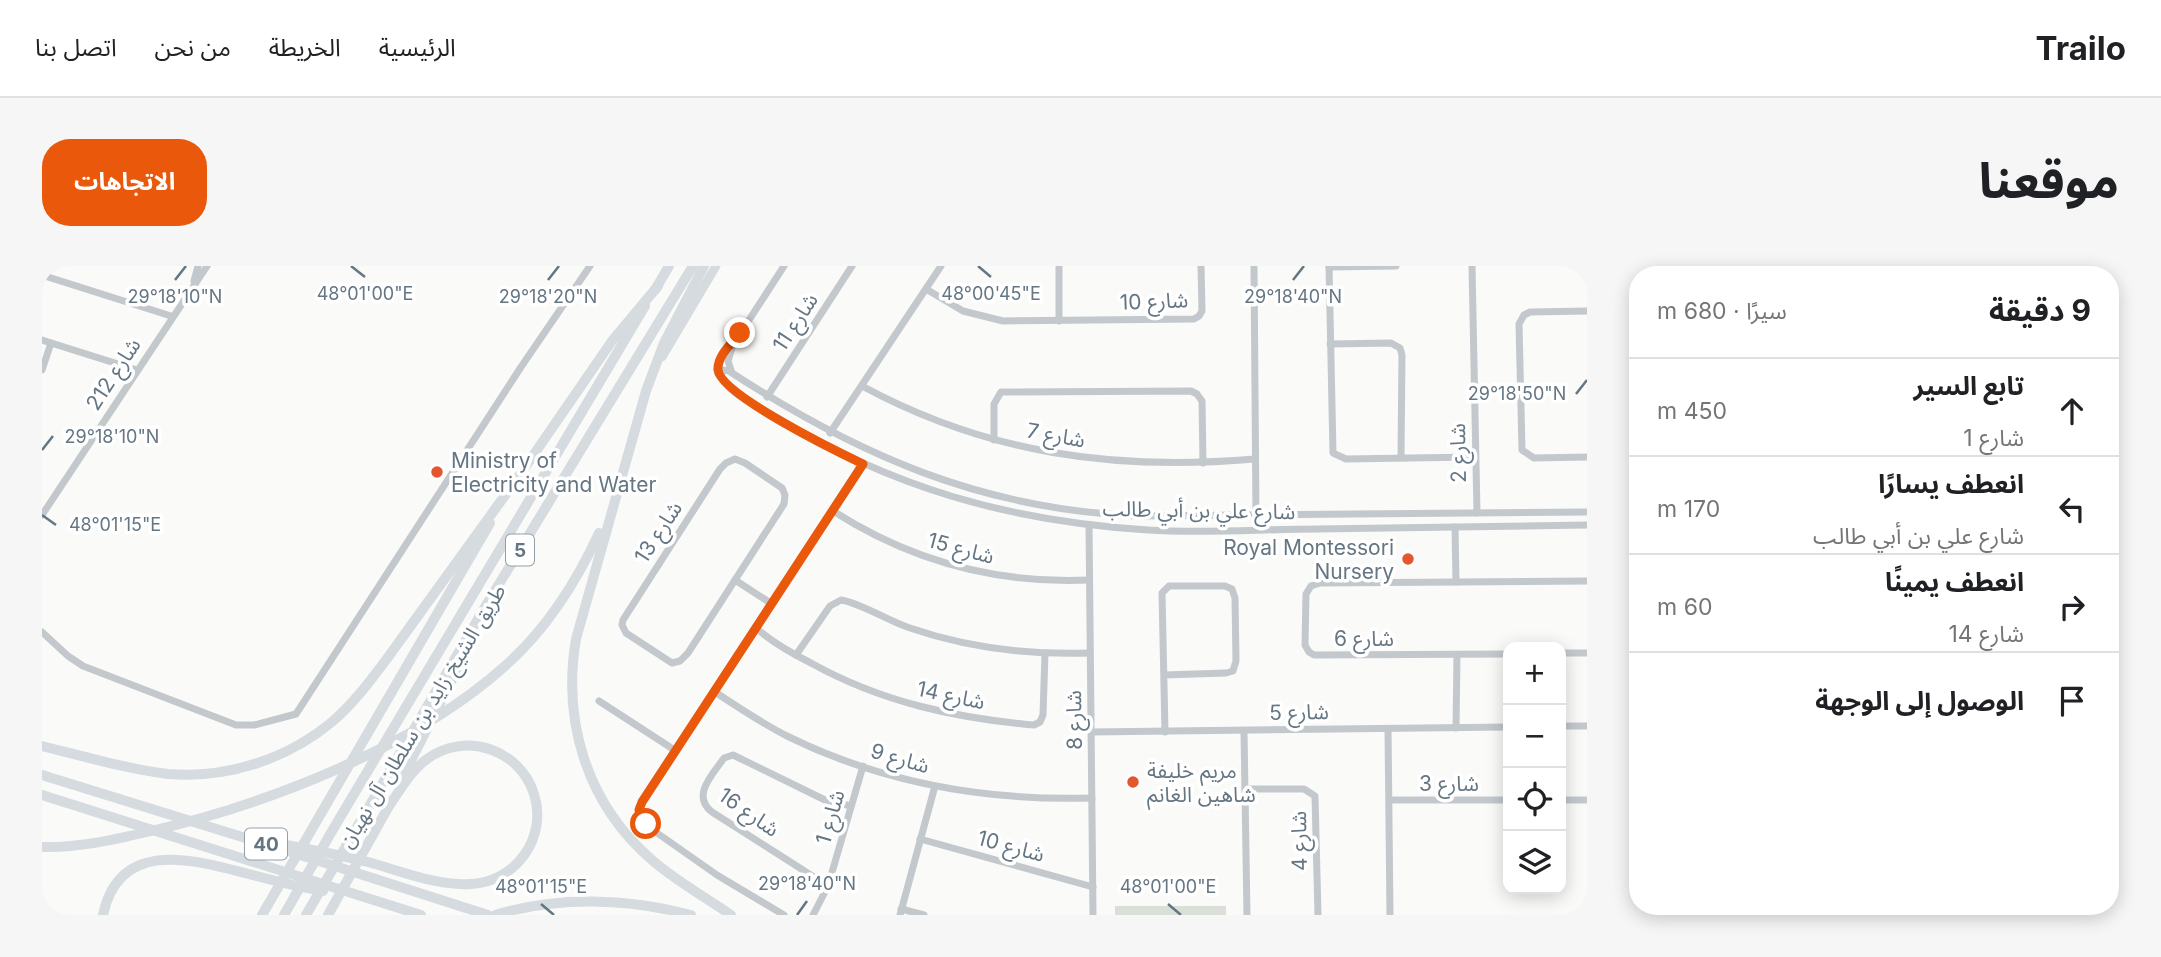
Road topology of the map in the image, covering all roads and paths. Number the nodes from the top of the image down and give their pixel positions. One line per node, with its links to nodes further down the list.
1 (198, 266): 19 (street, شارع 212)
2 (207, 266): 19 (street, شارع 212)
3 (590, 266): 69 (street)
4 (669, 266): 18 (highway, طريق الشيخ زايد بن سلطان آل نهيان / 5)
5 (692, 266): 67 (highway, طريق الشيخ زايد بن سلطان آل نهيان / 5)
6 (704, 266): 28 (highway)
7 (716, 266): 28 (main road)
8 (784, 266): 24 (street)
9 (852, 266): 34 (street, شارع 11)
10 (941, 266): 20 (street)
11 (1059, 266): 23 (street)
12 (1201, 266): 23 (street, شارع 10)
13 (1254, 266): 41 (street)
14 (1396, 266): 16 (street)
15 (1472, 266): 39 (street, شارع 2)
16 (1329, 267): 27 (street)
17 (42, 275): 22 (street)
18 (658, 286): 44 (highway); 110 (highway, طريق الشيخ زايد بن سلطان آل نهيان / 5)
19 (191, 288): 22 (street, شارع 212)
20 (926, 289): 23 (street, شارع 10); 33 (street)
21 (1587, 311): 40 (street)
22 (171, 316): 30 (street, شارع 212)
23 (1059, 321)
24 (740, 333): 31 (street); 32 (street)
25 (42, 340): 26 (street)
26 (51, 343): 29 (street); 30 (street)
27 (1330, 344): 38 (street); 38 (street)
28 (654, 367): 46 (highway)
29 (42, 370)
30 (137, 370): 55 (street, شارع 212)
31 (733, 373): 32 (street); 34 (street, شارع علي بن أبي طالب)
32 (720, 376): 35 (street, شارع علي بن أبي طالب)
33 (862, 386): 36 (street); 37 (street, شارع 7)
34 (771, 399): 35 (street, شارع 11); 36 (street, شارع علي بن أبي طالب)
35 (768, 413): 43 (street, شارع علي بن أبي طالب)
36 (830, 433): 45 (street, شارع علي بن أبي طالب)
37 (994, 440): 42 (street, شارع 7); 42 (street)
38 (1401, 457): 39 (street)
39 (1475, 457): 52 (street, شارع 2)
40 (1587, 457)
41 (1255, 459): 42 (street, شارع 7); 56 (street)
42 (1203, 463)
43 (863, 464): 47 (street, شارع علي بن أبي طالب); 49 (street)
44 (519, 476): 88 (highway); 108 (highway)
45 (965, 487): 47 (street); 48 (street, شارع علي بن أبي طالب)
46 (616, 491): 104 (highway); 118 (highway)
47 (960, 500): 50 (street, شارع علي بن أبي طالب)
48 (1014, 500): 50 (street); 56 (street, شارع علي بن أبي طالب)
49 (833, 511): 63 (street, شارع 15); 66 (street)
50 (1009, 512): 57 (street, شارع علي بن أبي طالب)
51 (1587, 512): 52 (street, شارع علي بن أبي طالب)
52 (1476, 513): 54 (street, شارع علي بن أبي طالب)
53 (1357, 514): 54 (street, شارع علي بن أبي طالب); 56 (street, شارع علي بن أبي طالب); 60 (street)
54 (1376, 514): 61 (street)
55 (42, 515)
56 (1256, 516)
57 (1089, 525): 60 (street, شارع علي بن أبي طالب); 63 (street, شارع 8)
58 (1587, 525): 59 (street, شارع علي بن أبي طالب)
59 (1455, 527): 61 (street, شارع علي بن أبي طالب); 65 (street)
60 (1356, 528): 61 (street, شارع علي بن أبي طالب)
61 (1373, 528)
62 (735, 580): 62 (street, شارع 13); 66 (street)
63 (1090, 580): 71 (street, شارع 8)
64 (1587, 580): 65 (street, شارع 6)
65 (1456, 582): 76 (street, شارع 6)
66 (772, 604): 68 (street)
67 (485, 607): 101 (highway); 112 (highway, طريق الشيخ زايد بن سلطان آل نهيان / 5)
68 (756, 628): 75 (street, شارع 14); 78 (street)
69 (42, 632)
70 (1045, 653): 71 (street); 75 (street); 75 (street, شارع 14)
71 (1090, 653): 86 (street, شارع 8)
72 (1566, 653): 73 (street)
73 (1587, 653)
74 (1503, 654): 76 (street, شارع 6)
75 (796, 655)
76 (1457, 655): 83 (street)
77 (1164, 675): 77 (street); 87 (street)
78 (715, 692): 89 (street); 90 (street, شارع 9)
79 (599, 701): 89 (street)
80 (1566, 726): 81 (street)
81 (1587, 726)
82 (1503, 727): 83 (street, شارع 5)
83 (1456, 728): 84 (street, شارع 5)
84 (1388, 729): 85 (street, شارع 5); 96 (street)
85 (1244, 731): 87 (street, شارع 5); 93 (street)
86 (1091, 732): 87 (street, شارع 5); 95 (street, شارع 8)
87 (1165, 732)
88 (42, 746)
89 (676, 751): 119 (street)
90 (863, 766): 92 (street, شارع 9); 100 (street, شارع 1)
91 (42, 775): 102 (highway, 40)
92 (935, 786): 95 (street, شارع 9); 103 (street)
93 (1245, 789): 123 (street); 124 (street, شارع 4)
94 (42, 795): 107 (highway, 40)
95 (1092, 798): 106 (street, شارع 8)
96 (1390, 800): 97 (street, شارع 3); 125 (street)
97 (1503, 800)
98 (1566, 800): 99 (street)
99 (1587, 800)
100 (851, 806): 105 (street, شارع 1); 105 (street, شارع 16)
101 (387, 809): 102 (highway); 113 (highway)
102 (248, 838): 115 (highway, 40)
103 (920, 839): 106 (street, شارع 10); 109 (street)
104 (42, 847)
105 (828, 886): 120 (street, شارع 1)
106 (1093, 887): 122 (street, شارع 8)
107 (367, 898): 111 (highway); 114 (highway, 40)
108 (264, 910)
109 (900, 912): 121 (street)
110 (285, 914)
111 (103, 915)
112 (306, 915)
113 (328, 915)
114 (421, 915)
115 (488, 915)
116 (495, 915): 117 (highway)
117 (691, 915)
118 (731, 915)
119 (784, 915)
120 (813, 915)
121 (924, 915)
122 (1093, 915)
123 (1247, 915)
124 (1318, 915)
125 (1390, 915)

